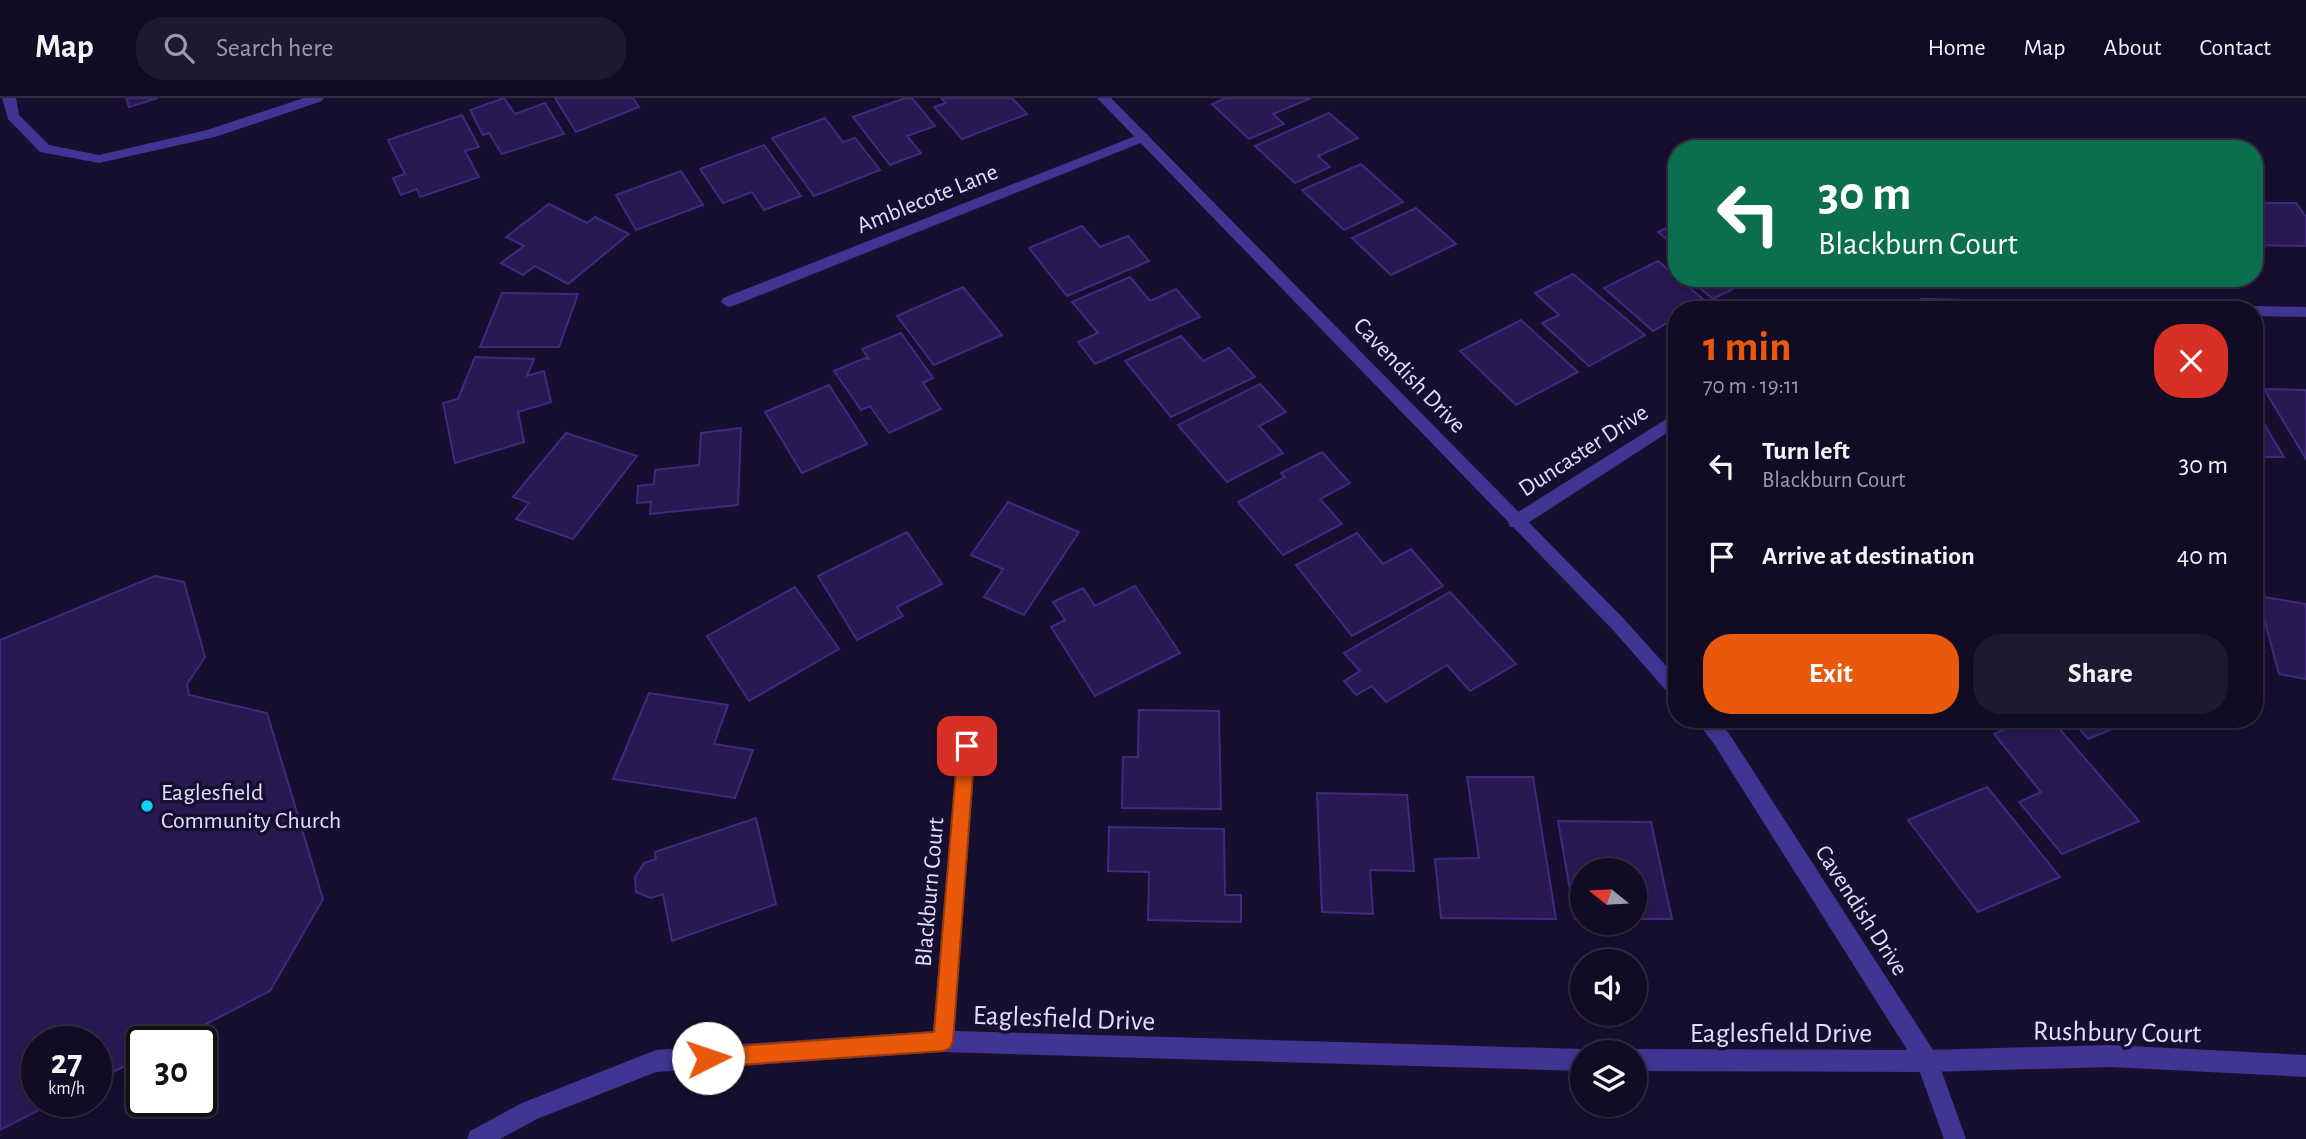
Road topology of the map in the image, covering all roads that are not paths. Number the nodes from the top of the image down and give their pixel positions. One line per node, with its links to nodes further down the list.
1 (9, 98): 2 (street)
2 (317, 98)
3 (1104, 98): 4 (street, Cavendish Drive)
4 (1143, 138): 5 (street, Amblecote Lane); 9 (street, Cavendish Drive)
5 (728, 302)
6 (2263, 311): 7 (street)
7 (2306, 312)
8 (1668, 424): 9 (street, Duncaster Drive)
9 (1516, 522): 10 (street, Cavendish Drive)
10 (1668, 680)
11 (1712, 728): 16 (street, Cavendish Drive)
12 (967, 746): 13 (street, Blackburn Court)
13 (943, 1041): 14 (street, Eaglesfield Drive); 18 (street, Eaglesfield Drive)
14 (1570, 1060)
15 (1647, 1060): 16 (street, Eaglesfield Drive)
16 (1927, 1061): 17 (street, Rushbury Court); 19 (street, Cavendish Drive)
17 (2306, 1066)
18 (478, 1139)
19 (1955, 1139)

